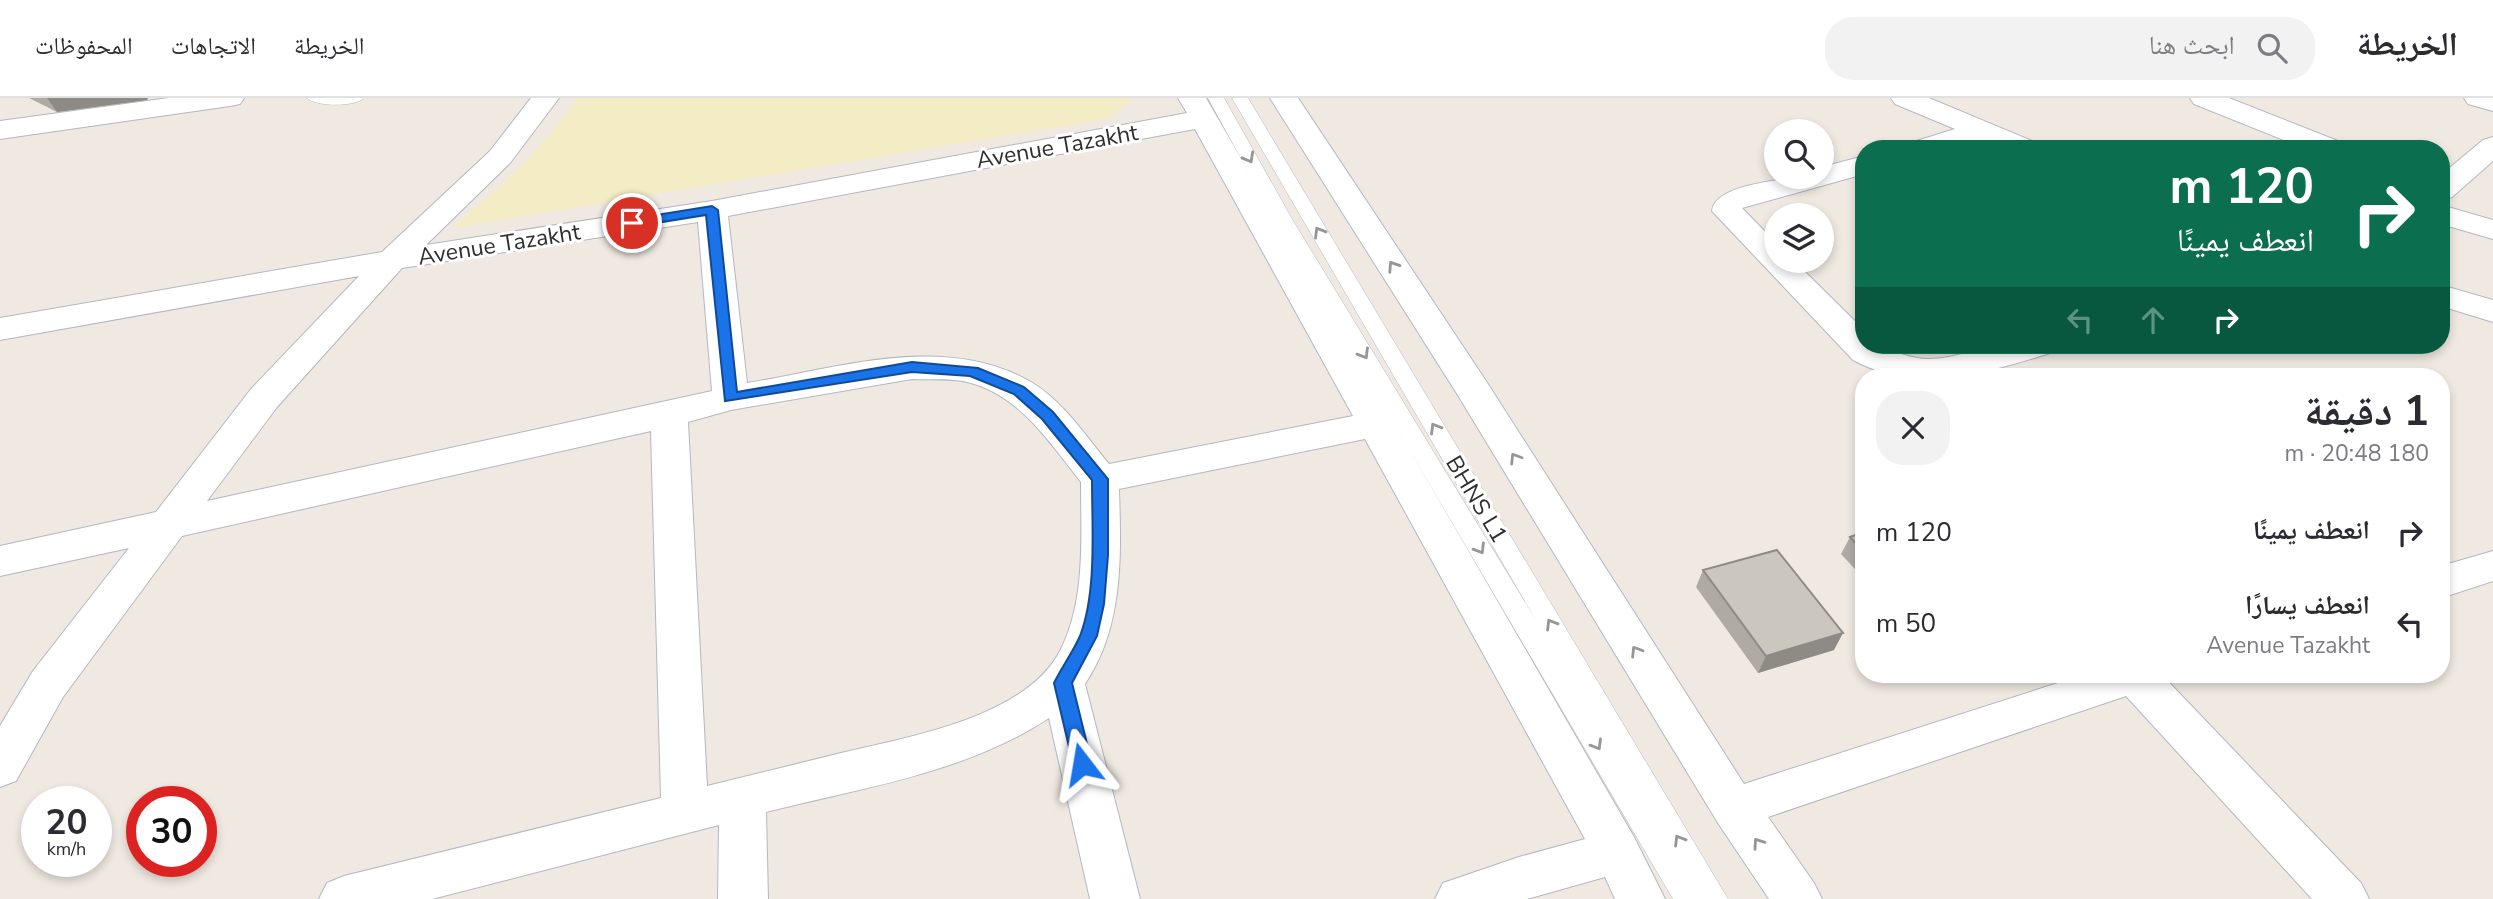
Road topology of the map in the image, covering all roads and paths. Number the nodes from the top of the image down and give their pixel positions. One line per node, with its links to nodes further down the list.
1 (230, 98): 12 (street)
2 (315, 98): 3 (lane)
3 (356, 98)
4 (545, 98): 23 (street)
5 (1240, 98): 54 (lane, BHNS L1, one-way to 5)
6 (1905, 98): 13 (street)
7 (2204, 98): 16 (street)
8 (2478, 98): 10 (street)
9 (1295, 99): 45 (street, one-way to 9)
10 (2493, 103)
11 (1204, 105): 20 (street, Avenue Tazakht); 34 (street); 53 (lane, BHNS L1, one-way to 53)
12 (0, 130)
13 (1981, 131): 14 (street); 15 (street)
14 (1950, 140)
15 (2004, 140)
16 (2310, 140)
17 (2493, 146): 19 (street)
18 (1855, 167): 27 (street)
19 (2450, 183)
20 (712, 210): 23 (street, Avenue Tazakht); 32 (street)
21 (2450, 217): 22 (street)
22 (2493, 230)
23 (392, 260): 26 (street, Avenue Tazakht); 36 (street)
24 (2450, 298): 25 (street)
25 (2493, 311)
26 (0, 328)
27 (1855, 342)
28 (1868, 354): 30 (street)
29 (2007, 354): 31 (street)
30 (1900, 368)
31 (1959, 368)
32 (731, 398): 33 (street); 35 (street)
33 (669, 415): 36 (street); 46 (street)
34 (1373, 425): 35 (street); 47 (street)
35 (1100, 479): 40 (street)
36 (165, 527): 37 (street); 43 (street)
37 (0, 561)
38 (2493, 566): 39 (street)
39 (2450, 579)
40 (1063, 683): 44 (street); 50 (street)
41 (2113, 683): 45 (street)
42 (2144, 683): 56 (street)
43 (0, 767)
44 (743, 799): 46 (street); 49 (street)
45 (1734, 808): 55 (street, one-way to 45)
46 (685, 812): 48 (street)
47 (1617, 852): 51 (street); 52 (street)
48 (344, 899)
49 (743, 899)
50 (1115, 899)
51 (1460, 899)
52 (1640, 899)
53 (1689, 899)
54 (1714, 899)
55 (1797, 899)
56 (2344, 899)

